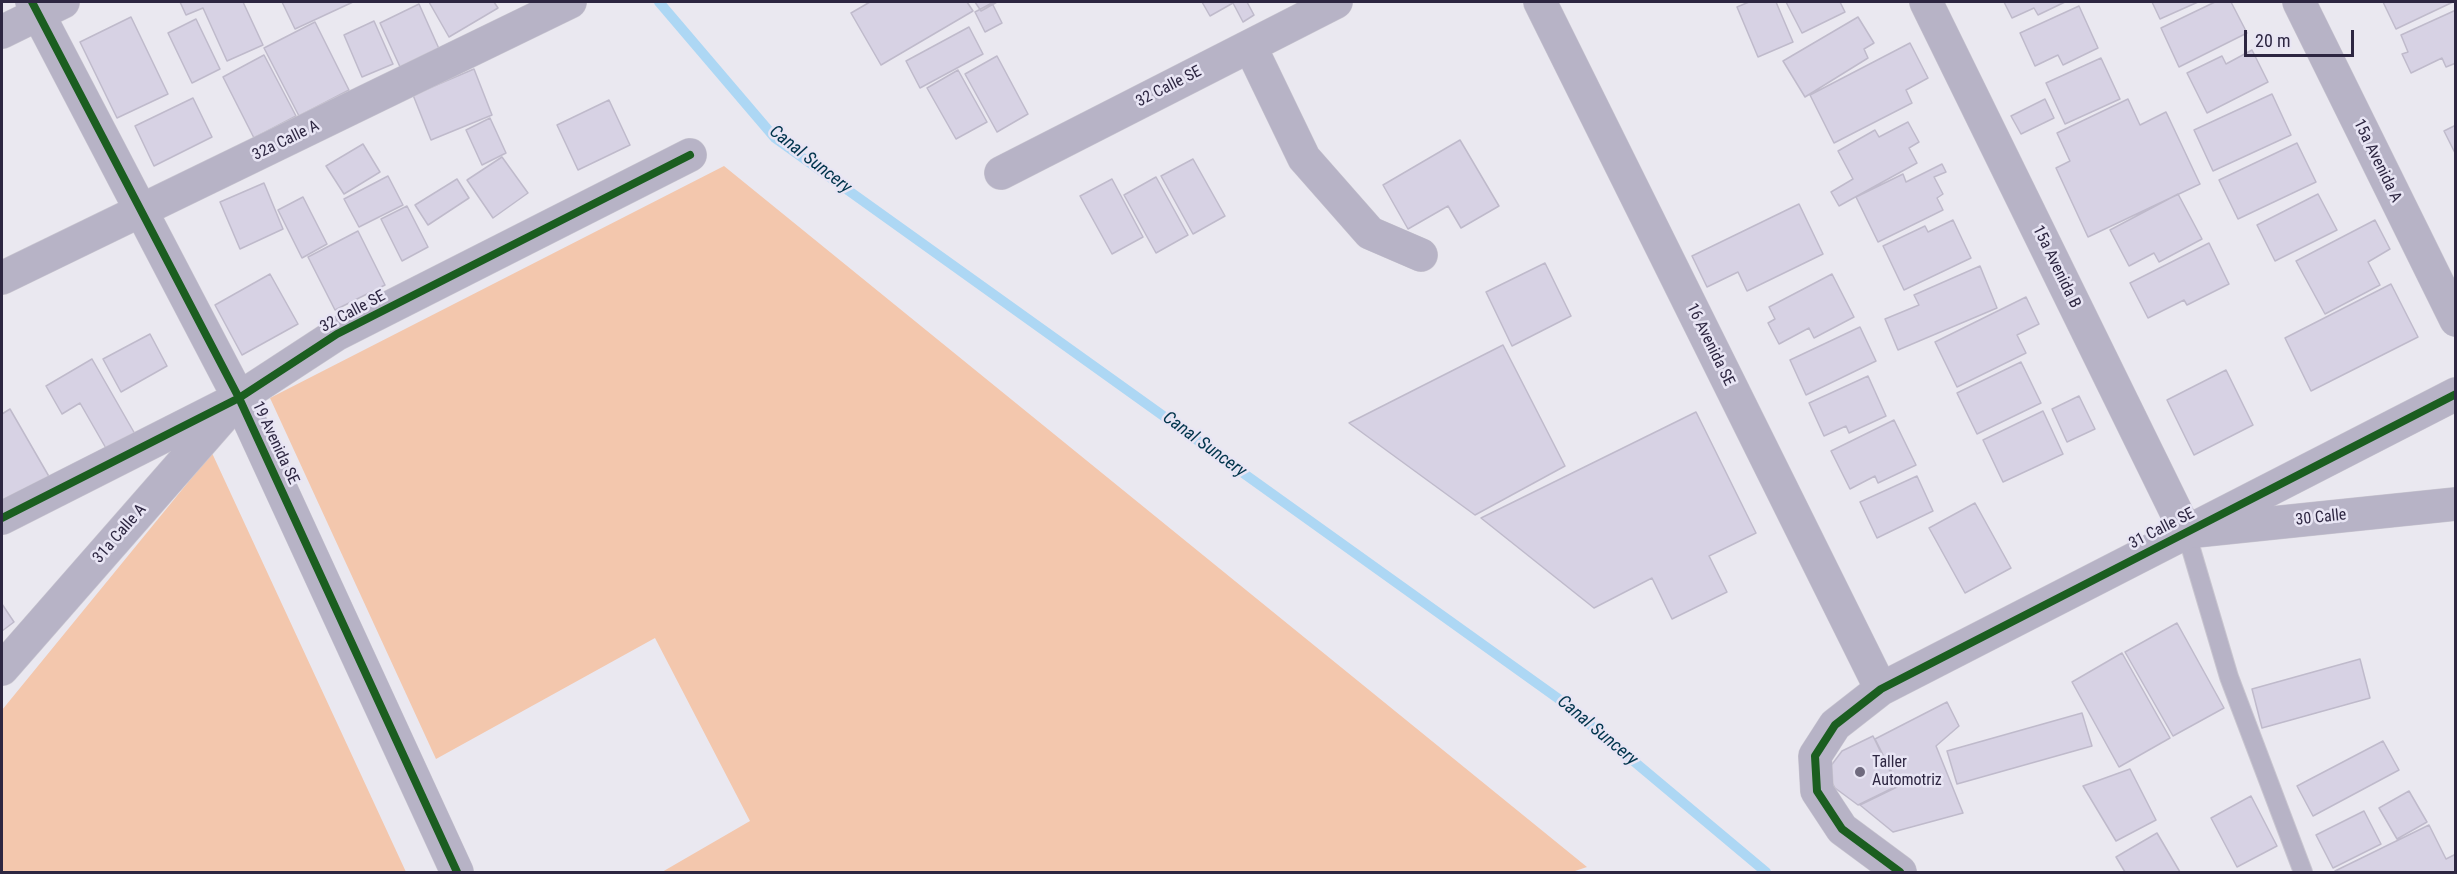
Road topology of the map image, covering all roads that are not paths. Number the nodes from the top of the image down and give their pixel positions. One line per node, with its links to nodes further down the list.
1 (570, 2): 11 (street, 32a Calle A)
2 (1336, 2): 8 (street, 32 Calle SE)
3 (1540, 2): 21 (street, 16 Avenida SE)
4 (1926, 2): 19 (street, 15a Avenida B)
5 (2299, 2): 14 (street, 15a Avenida A)
6 (44, 6): 7 (street); 11 (street, 19 Avenida SE)
7 (2, 32)
8 (1250, 46): 10 (street, 32 Calle SE); 12 (street)
9 (690, 155): 16 (street, 32 Calle SE)
10 (1001, 173)
11 (141, 212): 13 (street, 32a Calle A); 16 (street, 19 Avenida SE)
12 (1421, 255)
13 (2, 278)
14 (2456, 320)
15 (2456, 394): 19 (street, 31 Calle SE)
16 (239, 398): 18 (street, 32 Calle SE); 20 (street, 31a Calle A); 22 (street, 19 Avenida SE)
17 (2456, 504): 19 (street, 30 Calle)
18 (2, 518)
19 (2186, 532): 21 (street, 31 Calle SE); 24 (lane)
20 (2, 669)
21 (1881, 689): 23 (street, 31 Calle SE)
22 (458, 873)
23 (1900, 873)
24 (2303, 873)

